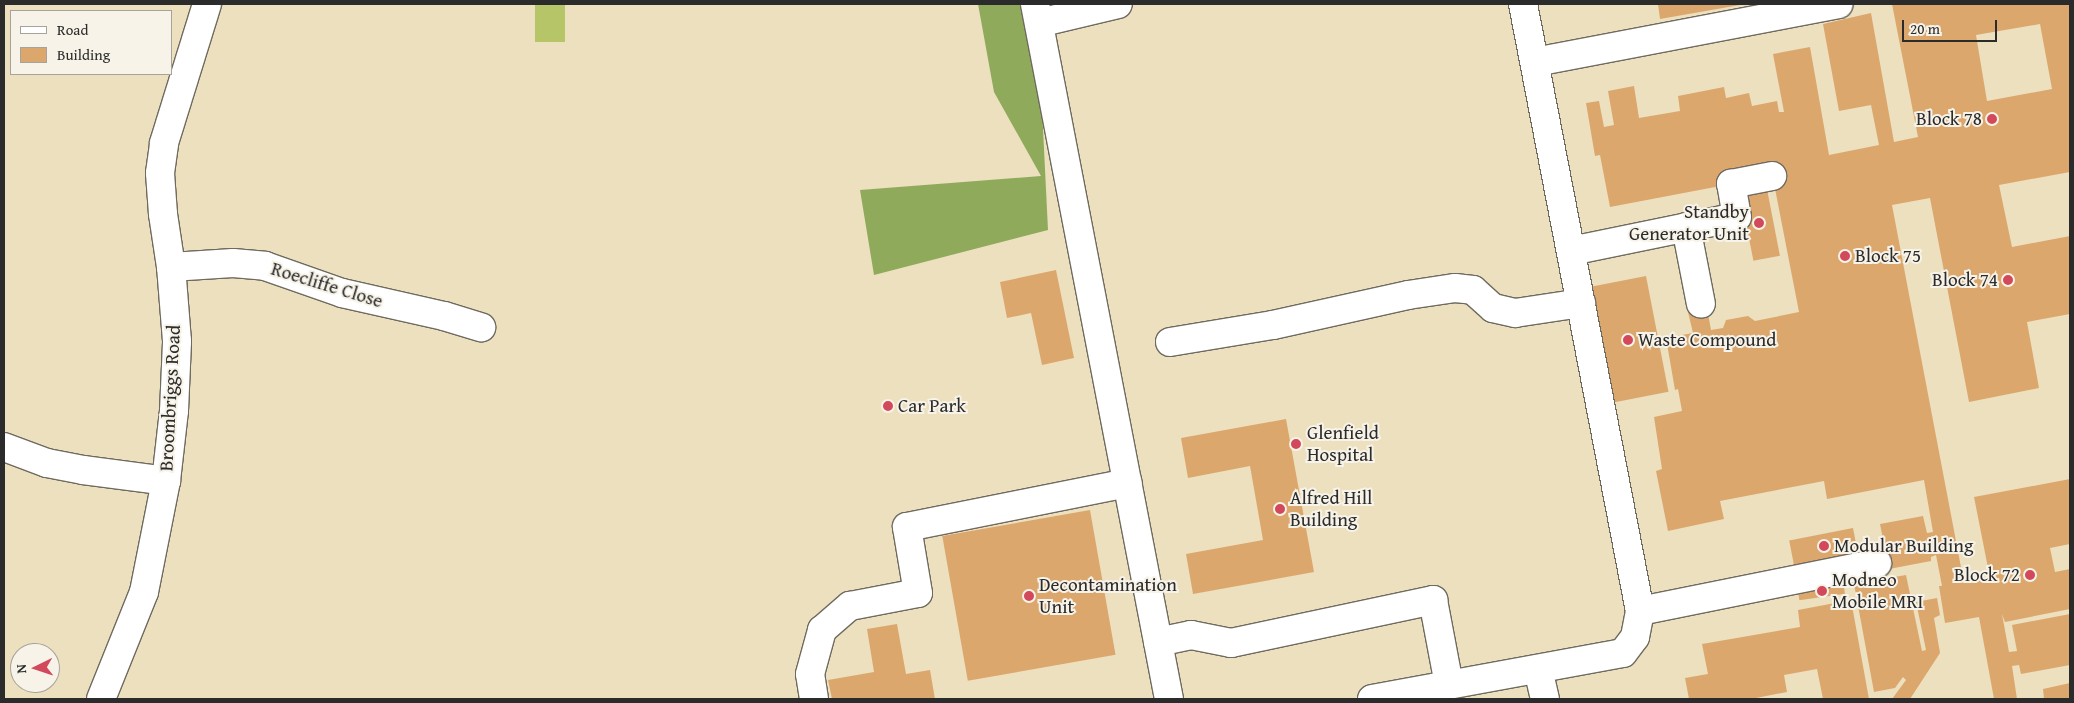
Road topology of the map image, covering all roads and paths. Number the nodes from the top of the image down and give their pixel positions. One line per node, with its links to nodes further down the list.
1 (207, 4): 10 (street, Broombriggs Road)
2 (1118, 4): 5 (street)
3 (1522, 4): 6 (street)
4 (1839, 4): 6 (street)
5 (1037, 14): 17 (street)
6 (1535, 62): 9 (street)
7 (1772, 176): 8 (street)
8 (1686, 227): 9 (street); 12 (street)
9 (1571, 251): 11 (street)
10 (171, 267): 13 (street, Roecliffe Close); 16 (street, Broombriggs Road)
11 (1581, 303): 14 (street); 19 (street)
12 (1701, 304)
13 (481, 327)
14 (1170, 342)
15 (4, 447): 16 (street)
16 (166, 481): 23 (street, Broombriggs Road)
17 (1128, 483): 20 (street); 24 (street)
18 (1877, 562): 19 (street)
19 (1640, 611): 21 (street)
20 (1158, 642): 22 (street); 25 (street)
21 (1538, 668): 22 (street); 27 (street)
22 (1449, 685): 26 (street)
23 (101, 699)
24 (814, 699)
25 (1170, 699)
26 (1372, 699)
27 (1545, 699)

